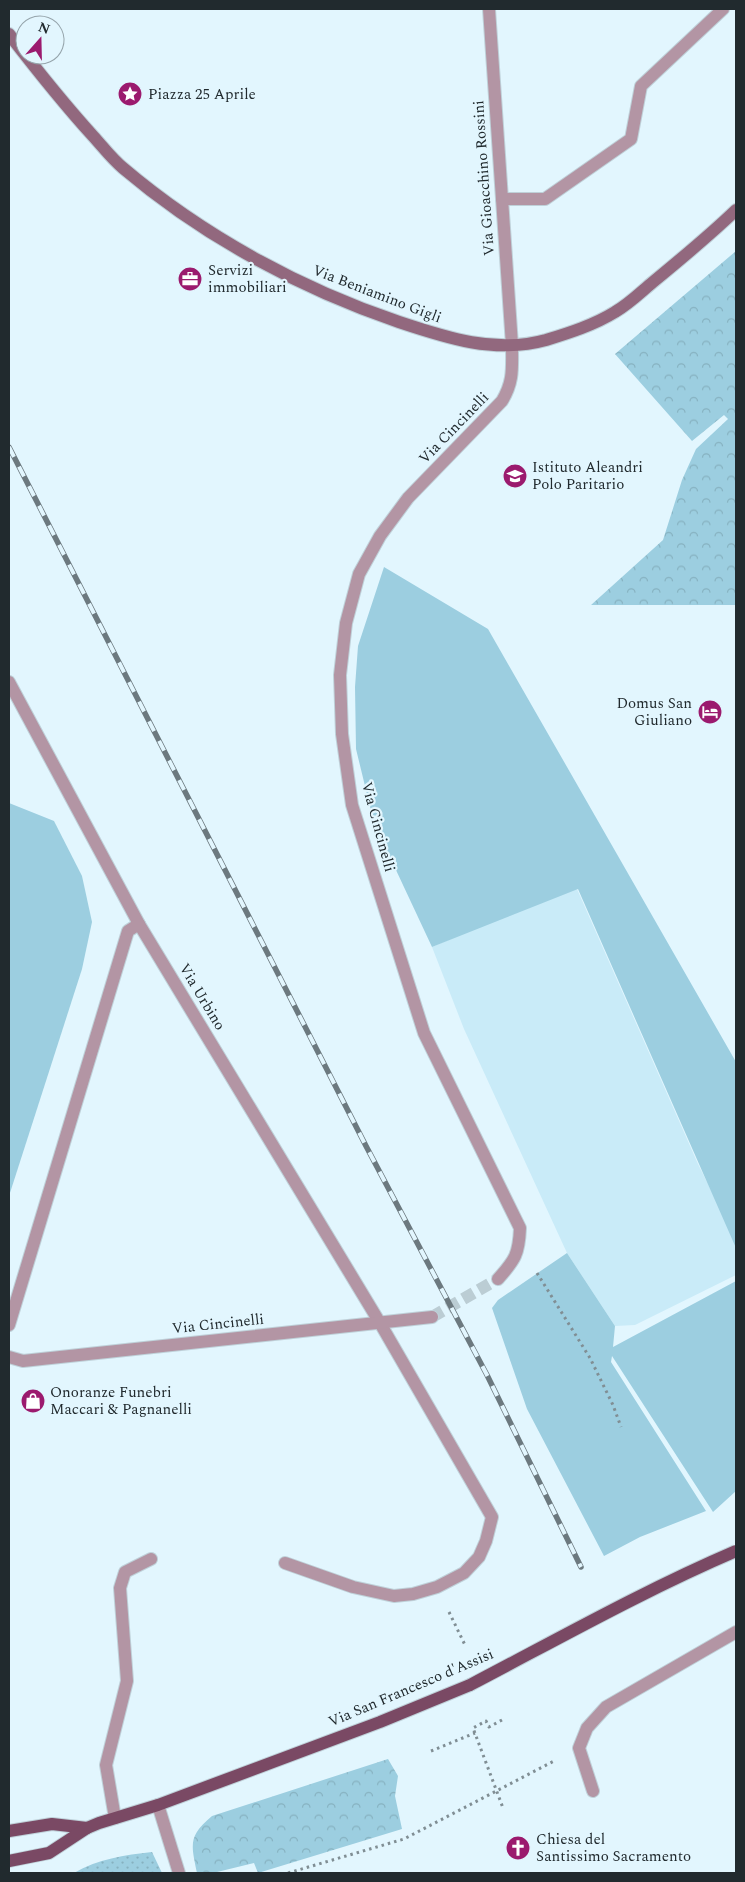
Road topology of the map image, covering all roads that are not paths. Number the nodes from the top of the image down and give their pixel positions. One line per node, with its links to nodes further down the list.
1 (489, 9): 4 (street, Via Gioacchino Rossini)
2 (723, 9): 4 (street)
3 (9, 34): 6 (main road, Via Beniamino Gigli)
4 (502, 199): 6 (street, Via Gioacchino Rossini)
5 (736, 210): 6 (main road, Via Beniamino Gigli)
6 (512, 345): 9 (street, Via Cincinelli)
7 (9, 682): 8 (street, Via Urbino)
8 (139, 924): 11 (street, Via Urbino); 12 (street)
9 (498, 1279)
10 (432, 1317): 11 (street, Via Cincinelli)
11 (380, 1323): 13 (street, Via Cincinelli); 16 (street, Via Urbino)
12 (9, 1325)
13 (9, 1357)
14 (736, 1551): 19 (main road, Via San Francesco d'Assisi, bridge)
15 (151, 1559): 20 (street)
16 (285, 1563)
17 (736, 1632): 18 (street)
18 (593, 1791)
19 (158, 1805): 20 (main road, Via San Francesco d'Assisi); 24 (street)
20 (115, 1818): 21 (main road, Via San Francesco d'Assisi)
21 (87, 1828): 22 (main road, Via San Francesco d'Assisi); 23 (main road, Via San Francesco d'Assisi)
22 (9, 1831)
23 (9, 1861)
24 (179, 1873)

